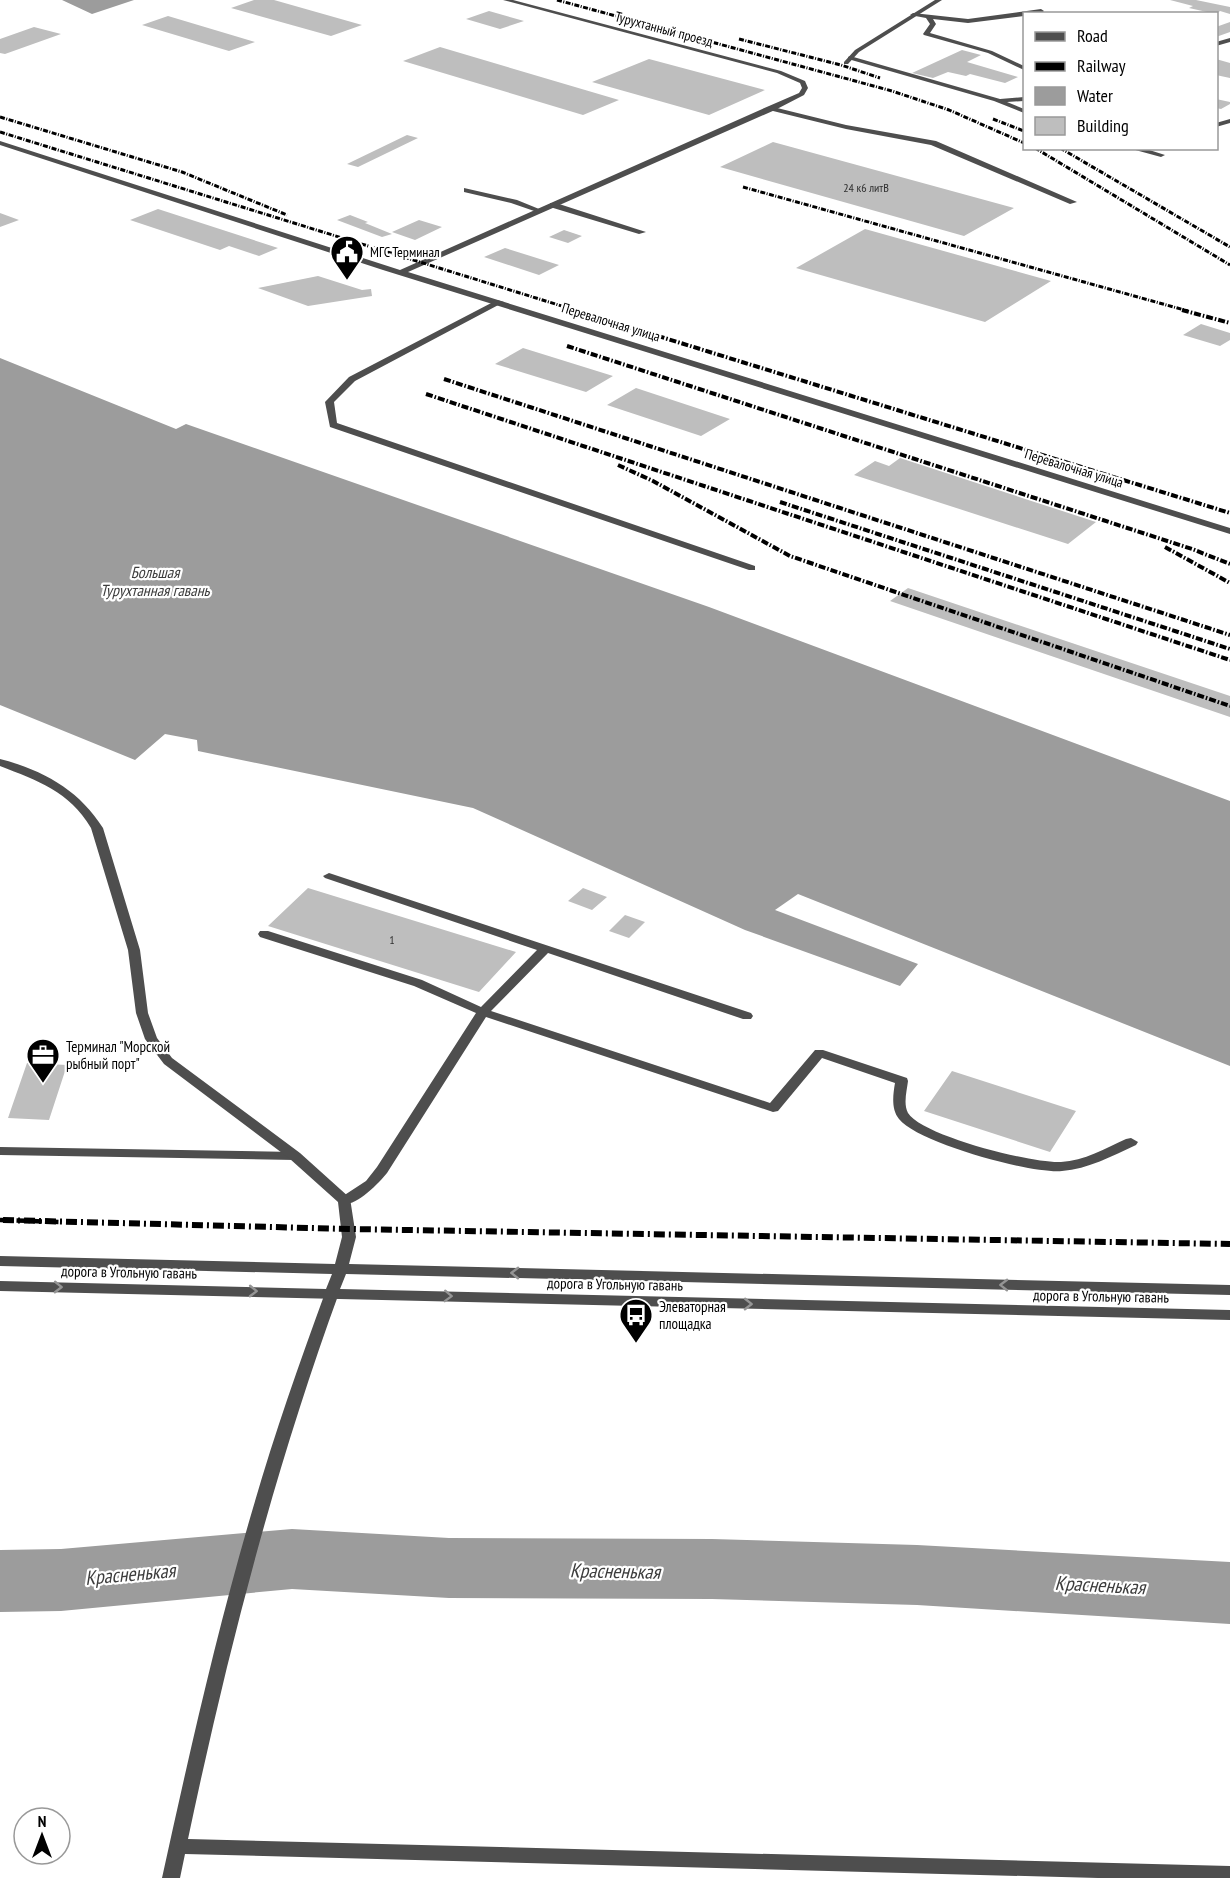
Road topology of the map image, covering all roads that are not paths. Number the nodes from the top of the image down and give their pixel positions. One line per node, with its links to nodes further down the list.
1 (506, 0): 11 (street, Турухтанный проезд)
2 (939, 0): 6 (street)
3 (1041, 11): 4 (street)
4 (1036, 12)
5 (1023, 14): 7 (street)
6 (913, 15): 7 (street); 10 (street)
7 (928, 17): 8 (street)
8 (1023, 68)
9 (1023, 99): 10 (street)
10 (996, 100): 12 (street)
11 (772, 108): 17 (street); 18 (street)
12 (1023, 111)
13 (0, 143): 21 (street, Перевалочная улица)
14 (1140, 150): 15 (street)
15 (1161, 155)
16 (467, 190): 19 (street)
17 (1073, 202)
18 (553, 205): 19 (street); 20 (street)
19 (540, 211): 21 (street)
20 (642, 232)
21 (401, 272): 22 (street, Перевалочная улица)
22 (500, 302): 23 (street, Перевалочная улица); 24 (street)
23 (1230, 531)
24 (752, 568)
25 (0, 762): 33 (street)
26 (329, 876): 28 (street)
27 (264, 934): 29 (street)
28 (545, 950): 29 (street); 30 (street)
29 (483, 1012): 31 (street); 34 (street)
30 (747, 1016)
31 (1131, 1142)
32 (0, 1151): 33 (street)
33 (295, 1155): 34 (street)
34 (345, 1201): 36 (street)
35 (0, 1261): 36 (street, дорога в Угольную гавань)
36 (341, 1269): 38 (street, дорога в Угольную гавань, one-way to 36); 39 (street)
37 (0, 1286): 39 (street, дорога в Угольную гавань, one-way to 39)
38 (1230, 1290)
39 (332, 1293): 40 (street, дорога в Угольную гавань, one-way to 40); 41 (street)
40 (1230, 1315)
41 (177, 1846): 42 (street); 43 (street)
42 (1230, 1875)
43 (171, 1878)

